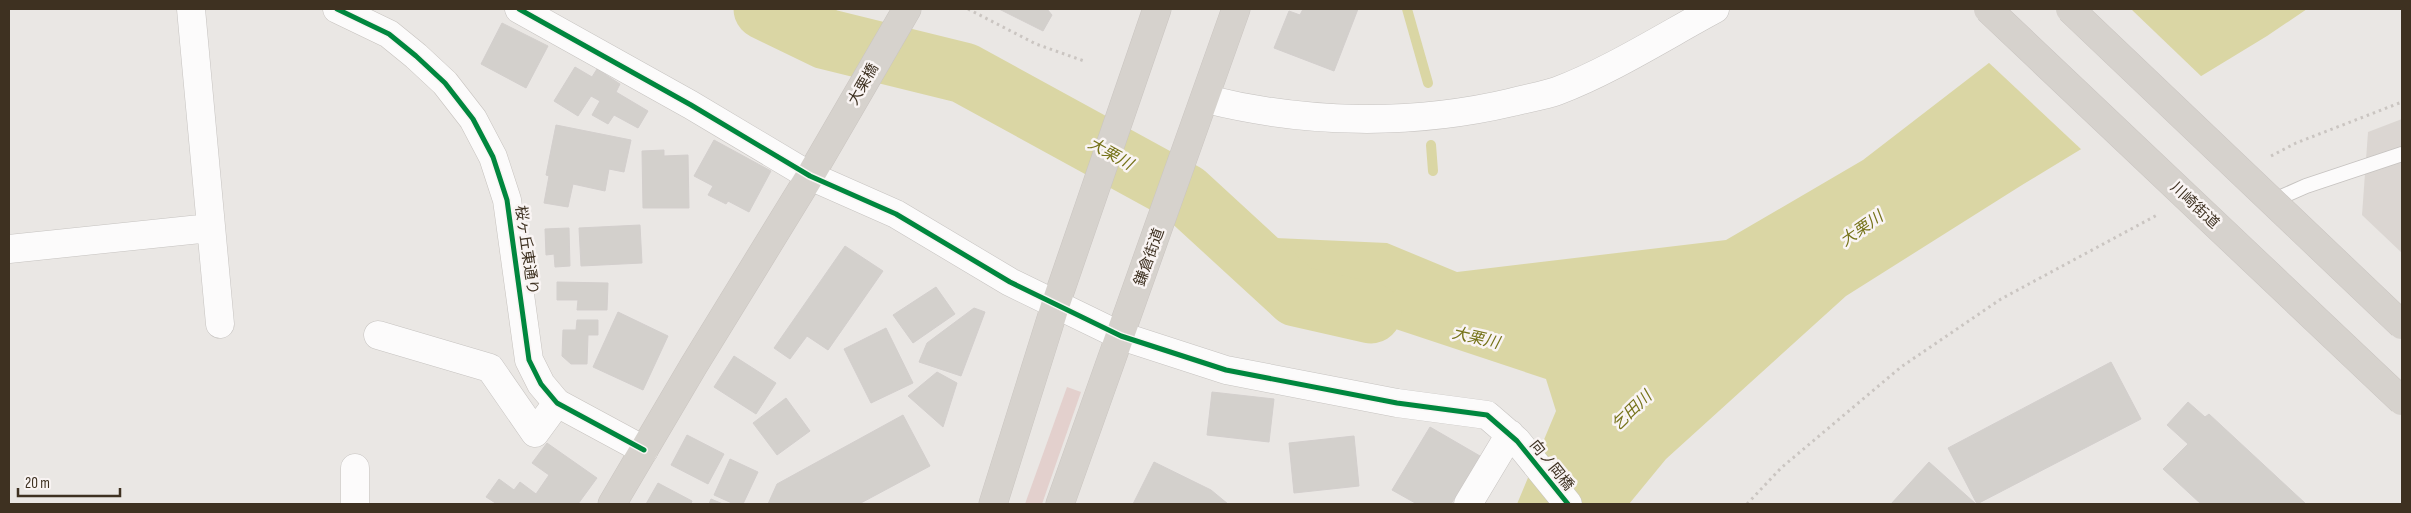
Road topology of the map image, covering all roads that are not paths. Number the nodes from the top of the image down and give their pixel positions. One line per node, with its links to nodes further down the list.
1 (191, 9): 14 (street)
2 (337, 9): 22 (street, 桜ヶ丘東通り)
3 (519, 9): 12 (street, 向ノ岡橋)
4 (907, 9): 12 (main road, 大栗橋)
5 (1157, 9): 16 (main road)
6 (1236, 9): 10 (main road, 鎌倉街道)
7 (1715, 9): 10 (street)
8 (1988, 9): 21 (main road, 川崎街道, bridge)
9 (2070, 9): 13 (main road, bridge)
10 (1204, 103): 19 (main road, 鎌倉街道)
11 (2402, 154): 13 (lane)
12 (815, 167): 16 (street, 向ノ岡橋); 24 (main road, 大栗橋)
13 (2272, 201): 18 (main road, bridge)
14 (210, 228): 15 (street); 17 (street)
15 (9, 249)
16 (1058, 297): 19 (street, 向ノ岡橋); 28 (main road)
17 (220, 324)
18 (2402, 325)
19 (1124, 327): 23 (street, 向ノ岡橋); 29 (main road, 鎌倉街道)
20 (378, 335): 22 (street)
21 (2402, 401)
22 (557, 403): 24 (street, 桜ヶ丘東通り)
23 (1513, 437): 30 (street); 31 (street, 向ノ岡橋)
24 (644, 450): 27 (main road, 大栗橋)
25 (355, 468): 26 (street)
26 (355, 504)
27 (612, 504)
28 (993, 504)
29 (1060, 504)
30 (1468, 504)
31 (1568, 504)

